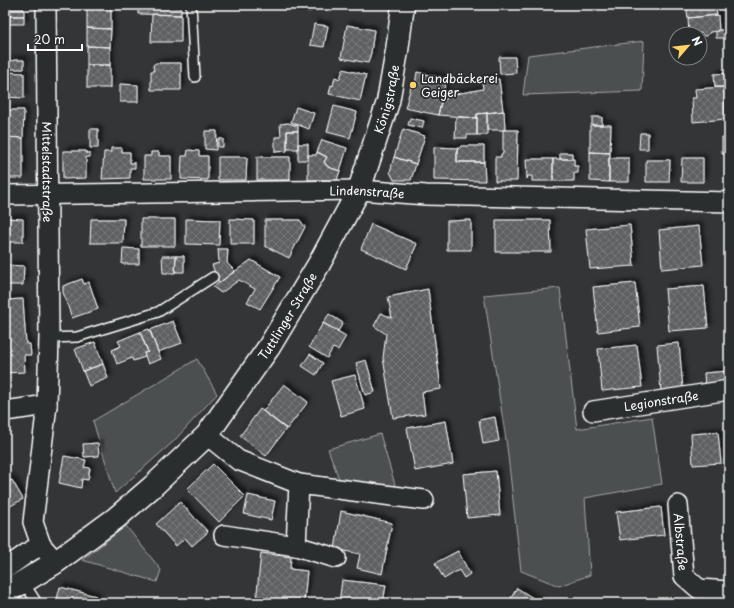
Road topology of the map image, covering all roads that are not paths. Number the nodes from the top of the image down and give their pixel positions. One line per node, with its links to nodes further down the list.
1 (46, 5): 7 (street, Mittelstadtstraße)
2 (191, 5): 4 (lane)
3 (403, 5): 5 (street, Königstraße)
4 (195, 77)
5 (359, 190): 7 (street, Lindenstraße); 8 (street, Lindenstraße); 15 (street, Tuttlinger Straße)
6 (5, 195): 7 (street, Lindenstraße)
7 (48, 195): 10 (street, Mittelstadtstraße)
8 (729, 202)
9 (213, 277): 10 (lane)
10 (49, 338): 12 (street, Mittelstadtstraße)
11 (729, 390): 14 (street, Legionstraße)
12 (47, 405): 13 (street); 20 (street, Mittelstadtstraße)
13 (5, 410)
14 (593, 411)
15 (207, 435): 16 (street); 23 (street, Tuttlinger Straße)
16 (299, 484): 17 (street); 21 (street)
17 (424, 500)
18 (678, 505): 26 (street, Albstraße)
19 (224, 535): 21 (street)
20 (41, 545): 23 (street, Mittelstadtstraße); 24 (street)
21 (296, 546): 22 (street)
22 (336, 558)
23 (56, 562): 25 (street, Tuttlinger Straße)
24 (5, 569)
25 (24, 583): 27 (street, Tuttlinger Straße); 28 (lane)
26 (729, 591)
27 (5, 593)
28 (37, 603)

